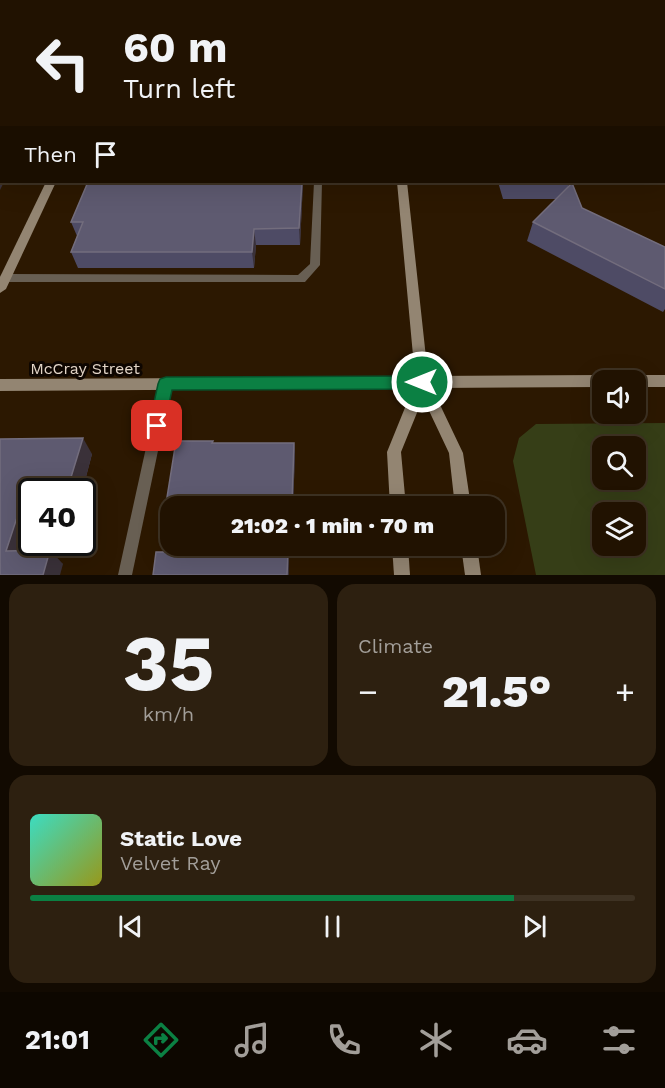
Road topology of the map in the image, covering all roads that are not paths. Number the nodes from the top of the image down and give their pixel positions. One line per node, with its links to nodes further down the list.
1 (51, 183): 4 (street)
2 (318, 183): 4 (lane)
3 (402, 183): 9 (street)
4 (5, 278): 5 (street)
5 (0, 290)
6 (592, 381): 9 (street, McCray Street)
7 (646, 381): 8 (street)
8 (665, 381)
9 (422, 382): 10 (street, McCray Street); 12 (street); 13 (street)
10 (166, 384): 11 (street, McCray Street); 16 (lane)
11 (0, 385)
12 (397, 496)
13 (462, 496)
14 (401, 556): 17 (street)
15 (470, 556): 18 (street)
16 (125, 575)
17 (402, 575)
18 (473, 575)

